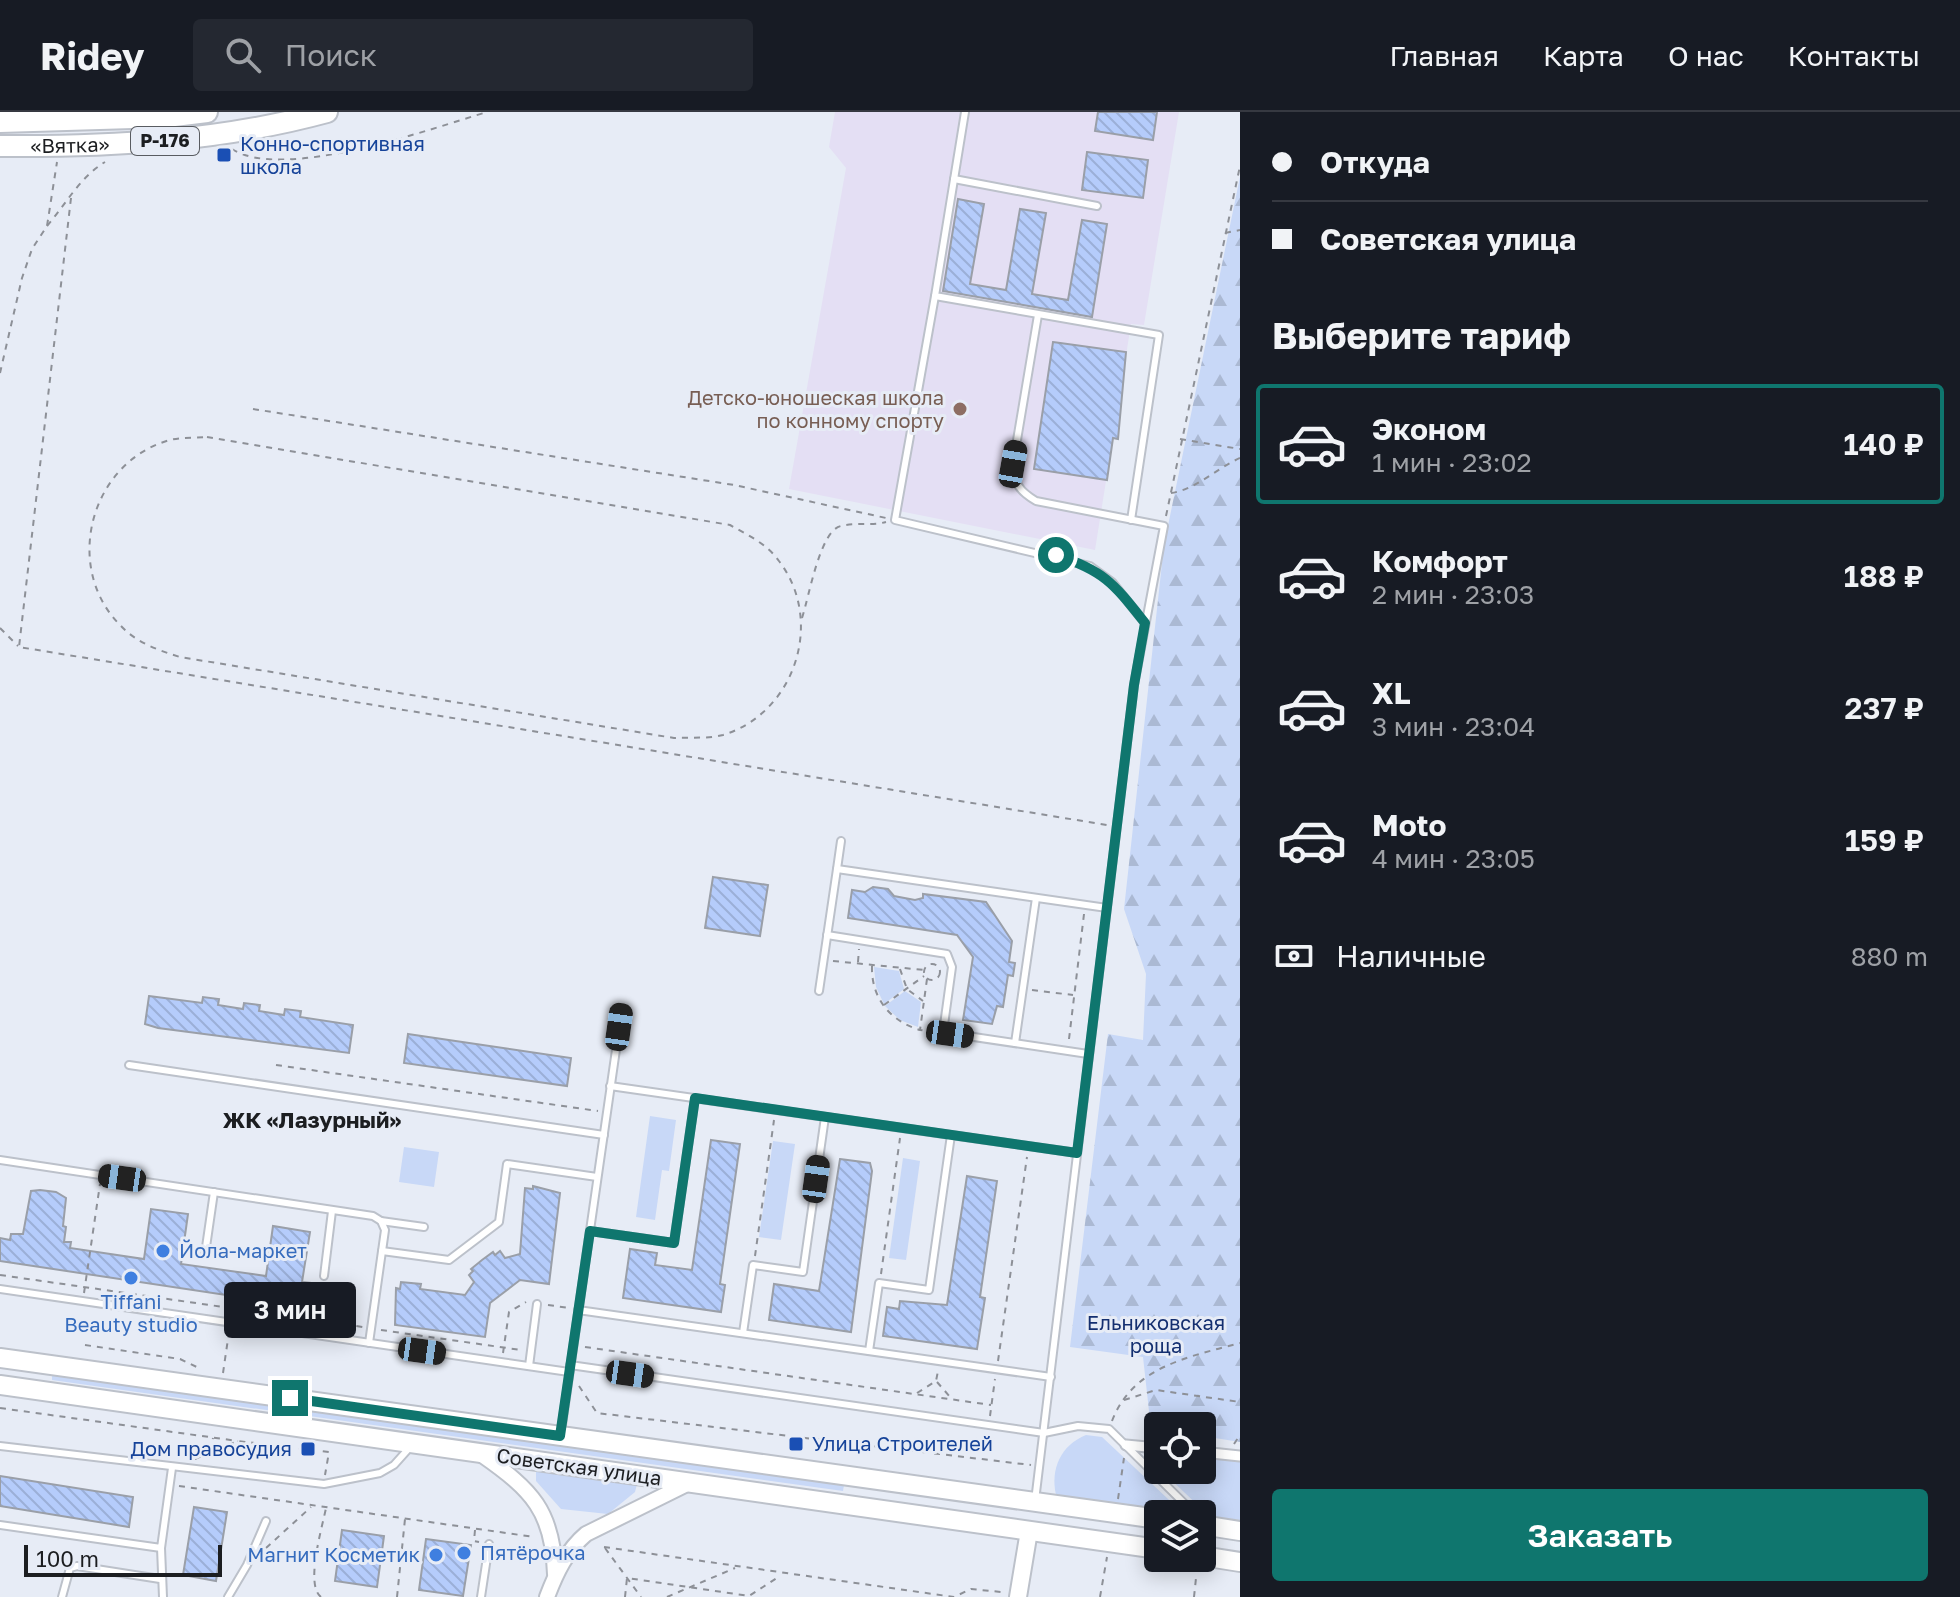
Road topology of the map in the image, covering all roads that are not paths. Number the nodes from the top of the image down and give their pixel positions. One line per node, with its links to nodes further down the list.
1 (207, 112): 4 (highway, «Вятка» / Р-176)
2 (327, 112): 7 (highway, «Вятка» / Р-176)
3 (965, 112): 8 (lane)
4 (111, 116): 5 (highway, «Вятка» / Р-176); 7 (highway)
5 (0, 122)
6 (5, 149): 7 (highway, «Вятка» / Р-176)
7 (115, 150)
8 (954, 179): 9 (lane); 10 (lane)
9 (1097, 206)
10 (935, 296): 11 (lane); 13 (lane)
11 (1038, 315): 12 (lane); 12 (lane)
12 (1131, 520): 13 (lane)
13 (1145, 623): 17 (lane)
14 (841, 841): 15 (lane)
15 (837, 869): 16 (lane); 18 (lane)
16 (1036, 898): 17 (lane); 21 (lane)
17 (1107, 908): 22 (lane)
18 (827, 935): 19 (lane); 21 (lane)
19 (819, 991)
20 (622, 1008): 24 (lane)
21 (1015, 1043): 22 (lane)
22 (1088, 1054): 29 (lane)
23 (129, 1065): 27 (lane)
24 (610, 1086): 25 (lane); 27 (lane)
25 (695, 1098): 26 (lane); 36 (lane)
26 (825, 1117): 28 (lane); 43 (lane)
27 (604, 1135): 31 (lane)
28 (951, 1135): 29 (lane); 45 (lane)
29 (1077, 1153): 50 (lane)
30 (0, 1160): 32 (lane)
31 (597, 1177): 36 (lane); 37 (lane)
32 (214, 1192): 33 (lane); 38 (lane)
33 (332, 1211): 34 (lane); 39 (lane)
34 (381, 1221): 35 (lane); 37 (lane)
35 (424, 1227)
36 (590, 1231): 42 (lane)
37 (382, 1251): 44 (lane)
38 (205, 1254)
39 (324, 1276)
40 (0, 1289): 44 (lane)
41 (537, 1304): 48 (lane)
42 (578, 1310): 43 (lane); 49 (lane)
43 (743, 1333): 45 (lane)
44 (369, 1343): 48 (lane)
45 (869, 1351): 50 (lane)
46 (0, 1358): 47 (main road, Советская улица)
47 (43, 1364): 52 (main road); 54 (main road, Советская улица)
48 (529, 1366): 49 (lane)
49 (570, 1368): 53 (lane); 54 (lane)
50 (1051, 1377): 53 (lane)
51 (0, 1385): 52 (main road, Советская улица)
52 (39, 1390): 55 (main road, Советская улица)
53 (1044, 1433): 56 (lane); 66 (lane)
54 (560, 1436): 63 (main road, Советская улица)
55 (414, 1443): 59 (main road, Советская улица); 62 (lane)
56 (1126, 1445): 58 (street); 65 (lane)
57 (0, 1446): 62 (lane)
58 (1144, 1447)
59 (478, 1453): 64 (main road, Советская улица); 79 (street)
60 (1216, 1453): 61 (street)
61 (1240, 1456)
62 (172, 1468): 76 (lane)
63 (864, 1479): 66 (main road, Советская улица); 67 (main road)
64 (689, 1483): 67 (main road, Советская улица); 79 (street)
65 (1180, 1500)
66 (1035, 1503): 68 (main road, Советская улица); 72 (main road)
67 (860, 1507): 72 (main road, Советская улица)
68 (1144, 1517)
69 (266, 1521): 84 (lane)
70 (0, 1525): 76 (lane)
71 (1216, 1525): 73 (main road)
72 (1029, 1531): 75 (main road, Советская улица); 81 (main road)
73 (1240, 1531)
74 (489, 1544): 85 (lane)
75 (1144, 1547)
76 (161, 1548): 80 (lane)
77 (1216, 1558): 78 (main road)
78 (1240, 1562)
79 (555, 1574): 86 (street)
80 (160, 1579): 82 (lane); 83 (lane)
81 (1013, 1595)
82 (62, 1597)
83 (163, 1597)
84 (228, 1597)
85 (481, 1597)
86 (547, 1597)

